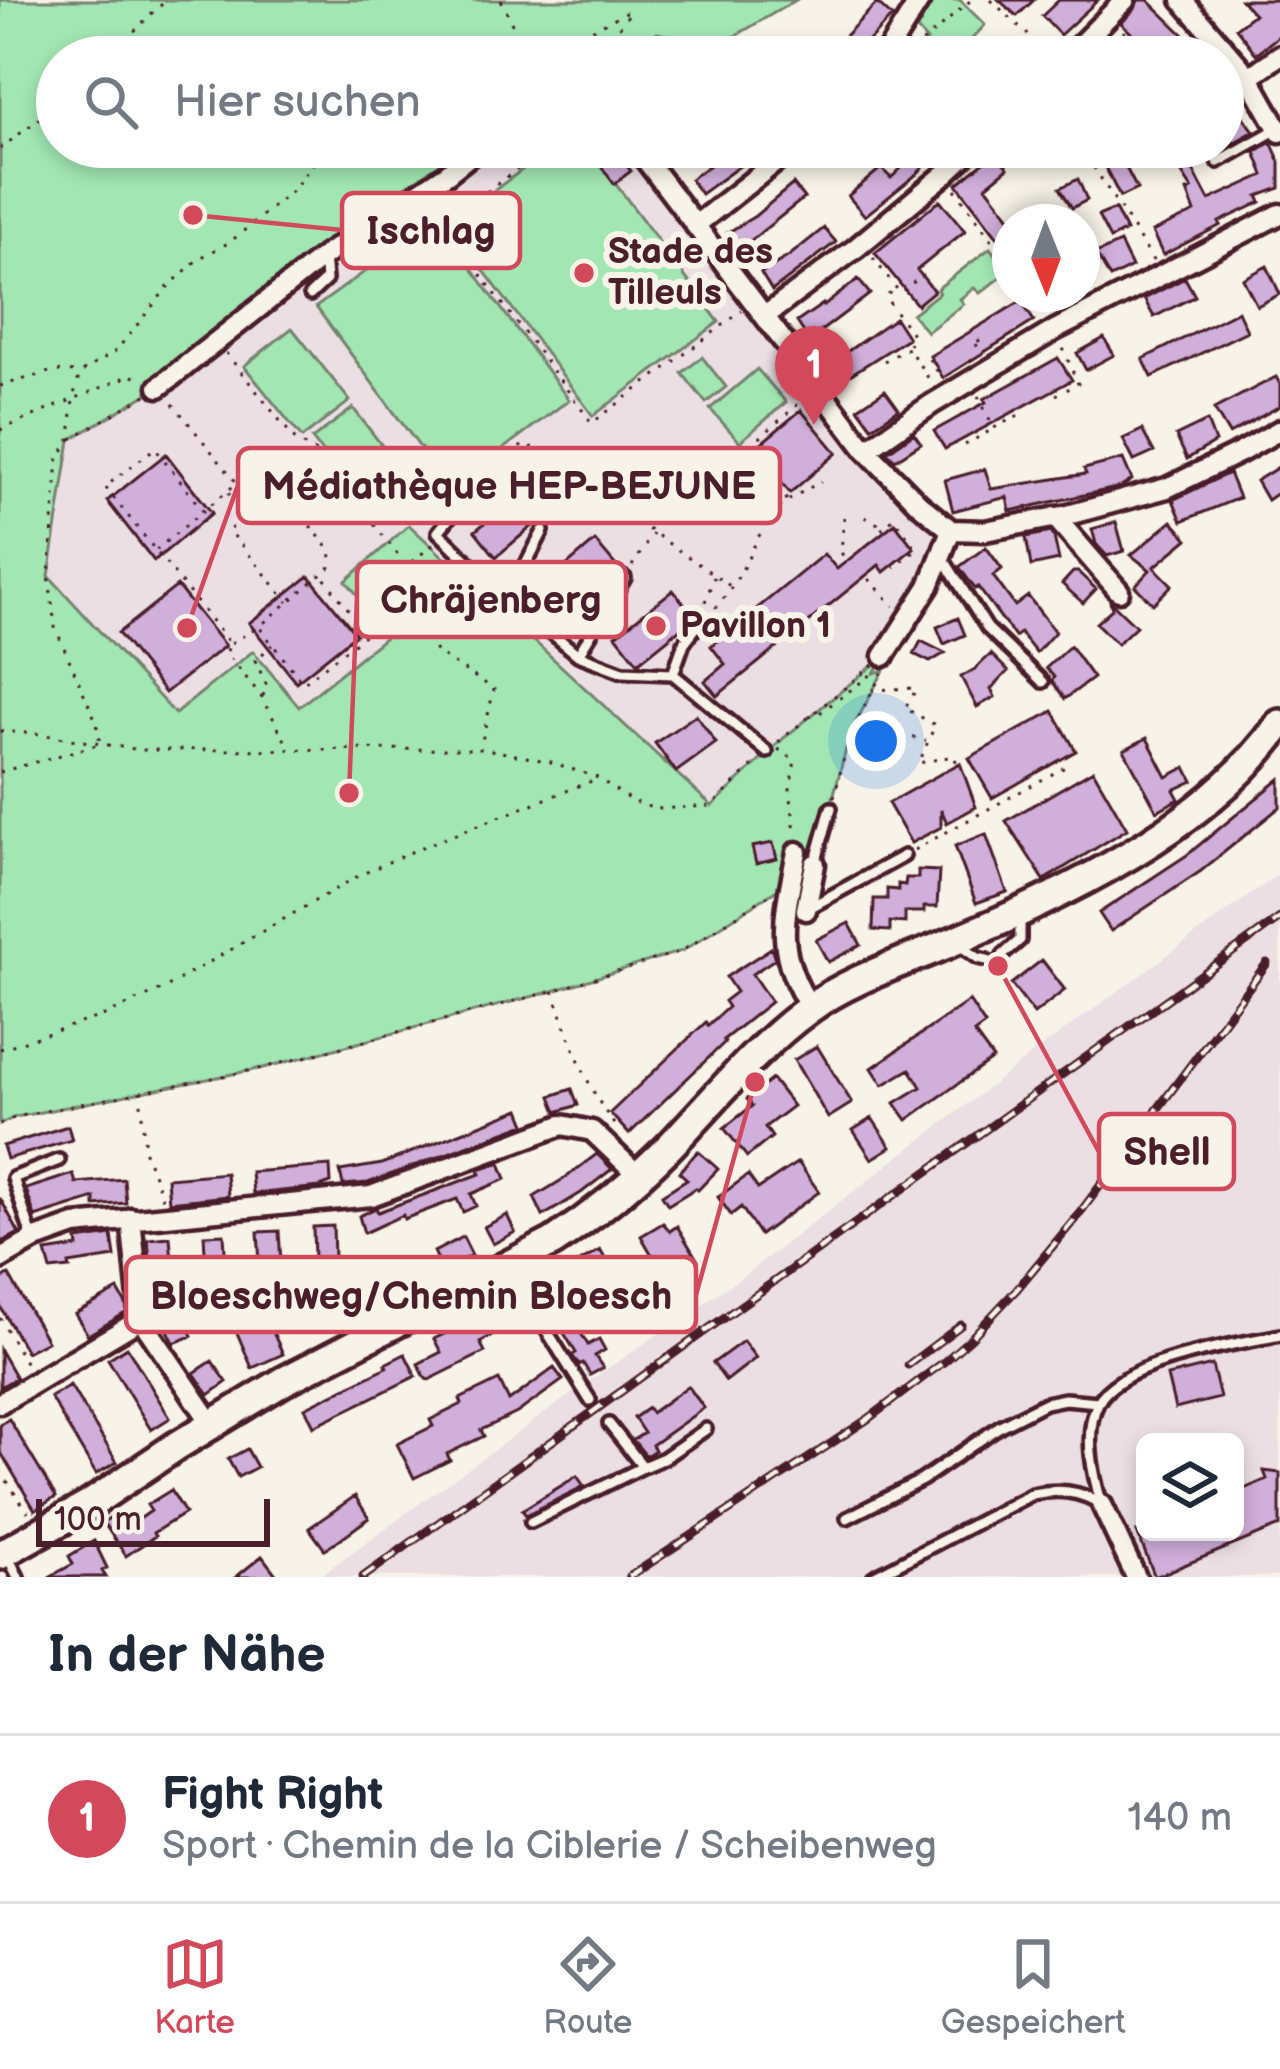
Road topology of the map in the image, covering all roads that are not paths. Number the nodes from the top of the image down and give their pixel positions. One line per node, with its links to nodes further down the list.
1 (920, 0): 4 (street)
2 (1125, 0): 5 (street)
3 (1182, 0): 6 (street)
4 (897, 36)
5 (1089, 36)
6 (1213, 36)
7 (1280, 55): 9 (street)
8 (1244, 71): 9 (street)
9 (1249, 77): 10 (street)
10 (1279, 130): 11 (lane)
11 (1244, 149)
12 (455, 168): 18 (street)
13 (653, 168): 17 (street)
14 (768, 168): 17 (street)
15 (952, 168): 20 (street)
16 (1280, 214): 23 (street)
17 (697, 224): 20 (street)
18 (325, 256): 19 (lane); 21 (street)
19 (310, 295)
20 (765, 316): 23 (street)
21 (164, 393)
22 (1280, 430): 25 (street)
23 (866, 450): 26 (street)
24 (459, 506): 31 (lane)
25 (1055, 517): 26 (street); 30 (street)
26 (951, 530): 28 (street)
27 (543, 531): 31 (lane)
28 (941, 556): 34 (street); 36 (lane)
29 (626, 578): 33 (lane)
30 (1119, 591)
31 (509, 597): 33 (lane)
32 (697, 626): 35 (lane)
33 (578, 655): 35 (lane)
34 (884, 663)
35 (673, 674): 38 (lane)
36 (1043, 682)
37 (1280, 724): 45 (main road)
38 (771, 749)
39 (831, 808): 42 (lane)
40 (797, 852): 46 (street)
41 (904, 856): 44 (lane)
42 (815, 865): 44 (street)
43 (870, 880): 44 (lane)
44 (806, 910): 46 (lane)
45 (1021, 912): 47 (main road); 48 (lane)
46 (784, 920): 50 (street)
47 (953, 941): 49 (lane); 50 (main road)
48 (1003, 955)
49 (987, 960)
50 (811, 1007): 52 (main road)
51 (59, 1160): 54 (lane)
52 (639, 1176): 53 (street); 56 (main road)
53 (131, 1218): 54 (street); 57 (street)
54 (33, 1240): 55 (street)
55 (0, 1259)
56 (507, 1267): 59 (lane); 62 (main road)
57 (141, 1319): 60 (street); 62 (street)
58 (1280, 1335): 61 (lane)
59 (590, 1400)
60 (0, 1402)
61 (1098, 1402): 66 (lane); 67 (lane)
62 (212, 1424): 69 (main road)
63 (609, 1424): 65 (lane)
64 (706, 1429): 65 (lane)
65 (643, 1467): 68 (lane)
66 (1102, 1504): 70 (lane); 71 (street)
67 (847, 1518)
68 (531, 1522)
69 (8, 1561)
70 (873, 1577)
71 (1136, 1577)

